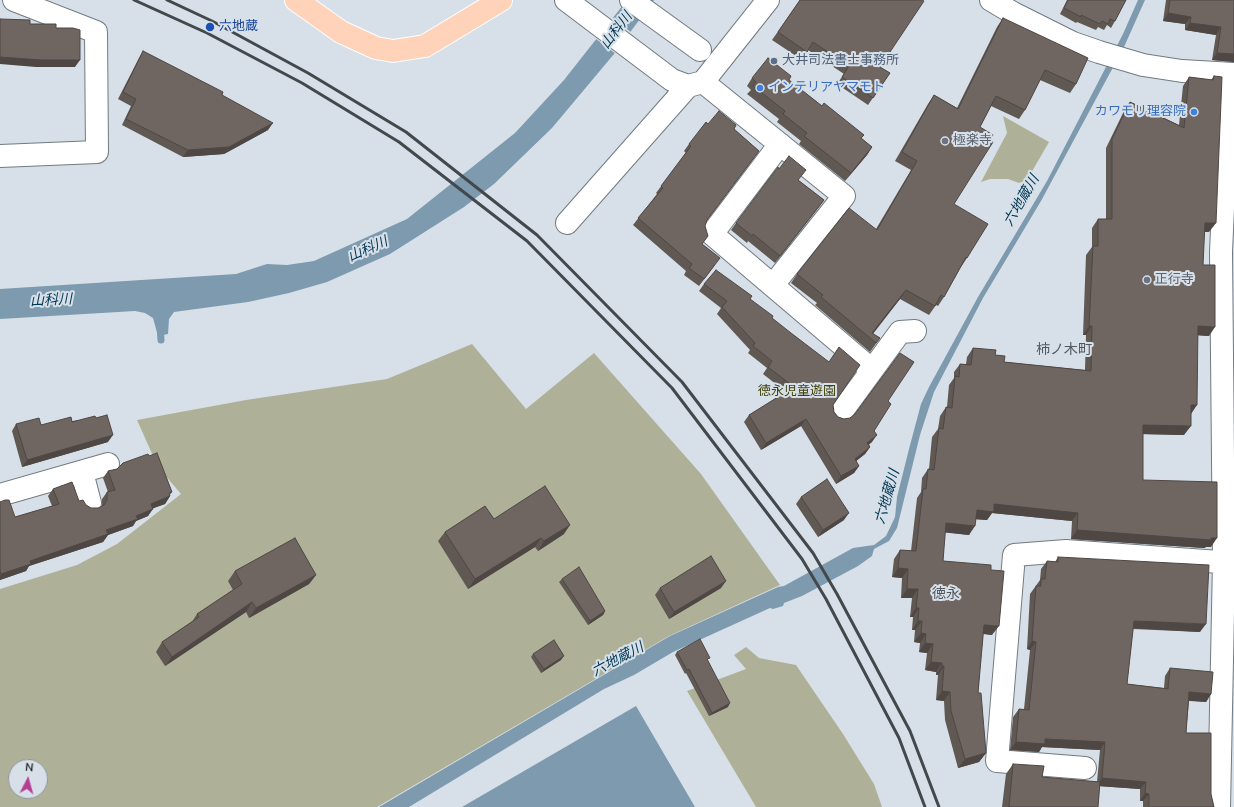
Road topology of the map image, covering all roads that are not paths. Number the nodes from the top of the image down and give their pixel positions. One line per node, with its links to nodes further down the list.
1 (14, 0): 12 (street)
2 (296, 0): 3 (main road)
3 (501, 0)
4 (566, 0): 10 (street)
5 (632, 0): 8 (street)
6 (768, 0): 10 (street)
7 (991, 0): 9 (street)
8 (700, 50)
9 (1231, 74): 14 (street)
10 (688, 83): 11 (street); 13 (street)
11 (780, 144): 15 (street); 15 (street)
12 (0, 156)
13 (567, 223)
14 (1228, 252): 23 (street)
15 (773, 286): 17 (street)
16 (916, 331): 17 (street)
17 (872, 370): 18 (street)
18 (840, 414)
19 (108, 464): 20 (street)
20 (82, 472): 21 (street); 22 (street)
21 (0, 495)
22 (90, 503)
23 (1229, 563): 24 (street); 25 (street)
24 (1085, 768)
25 (1219, 807)

